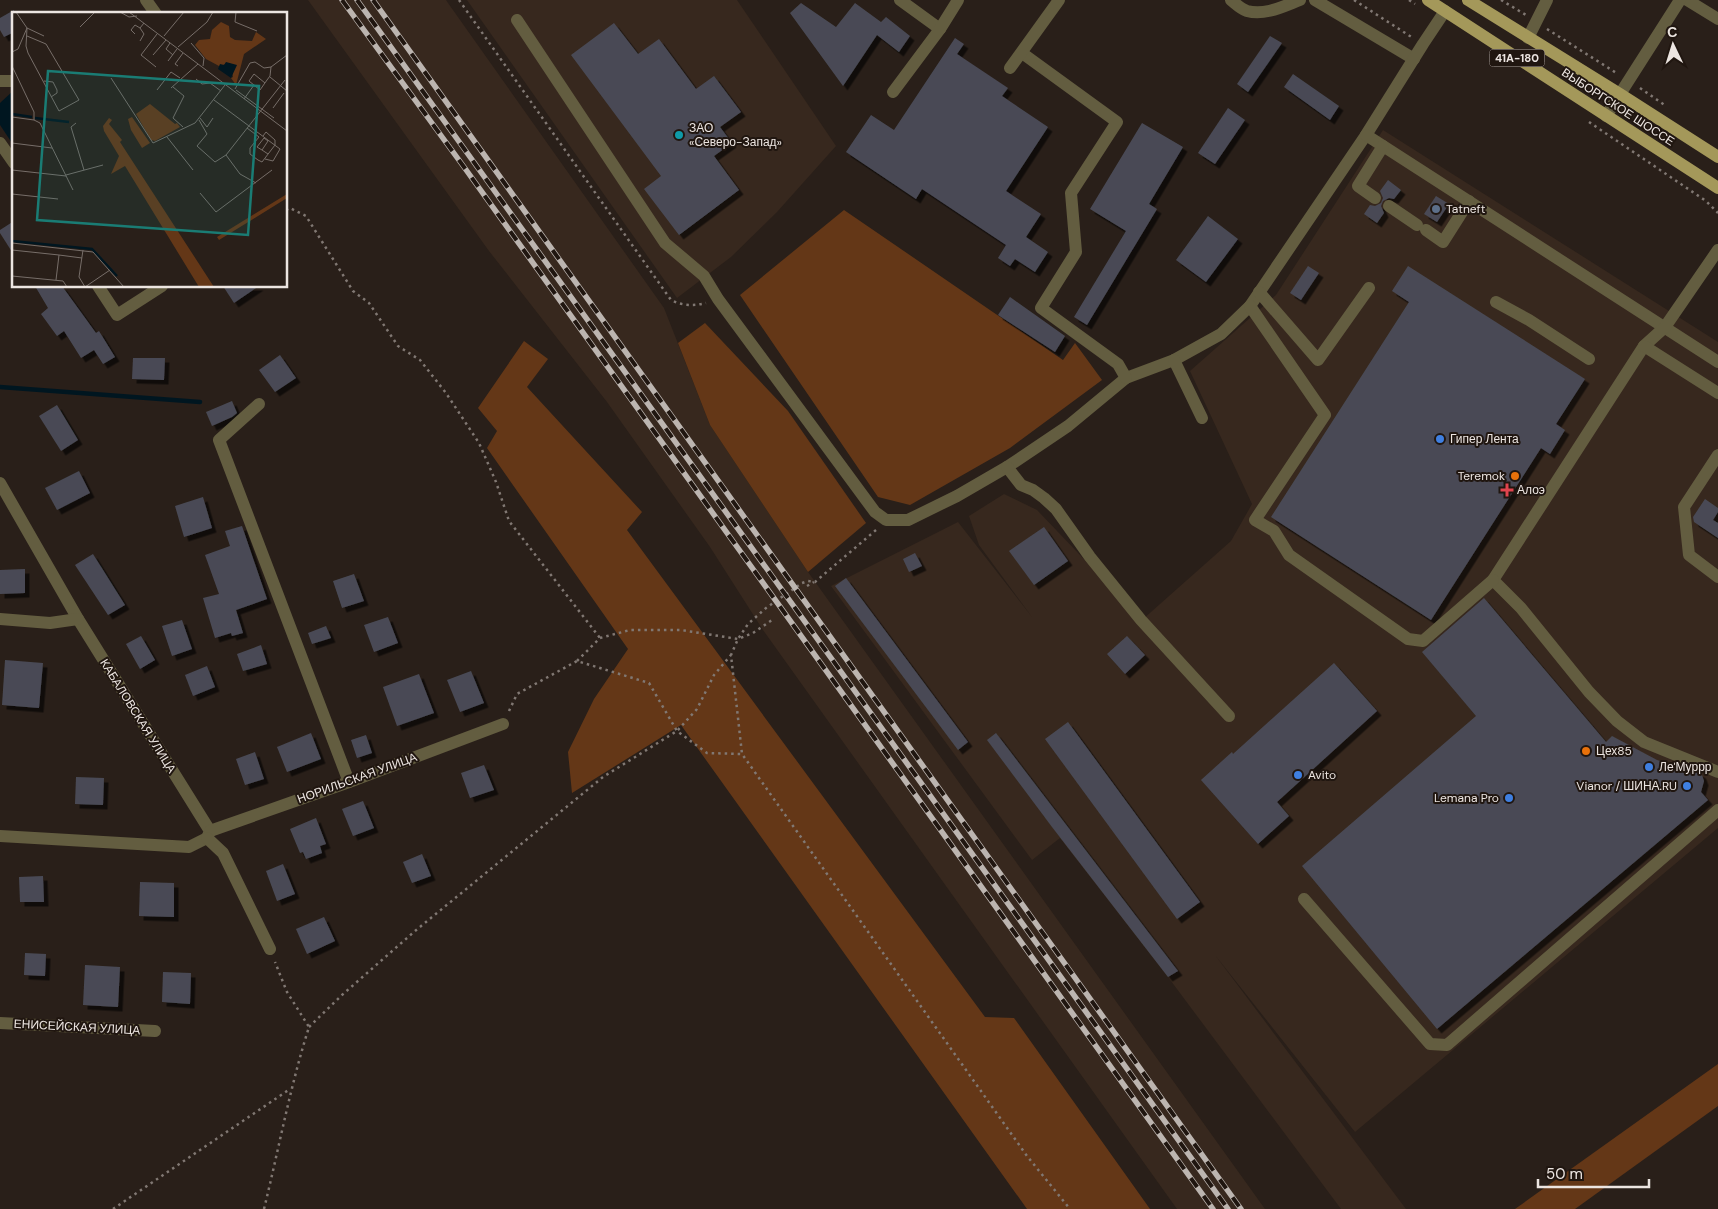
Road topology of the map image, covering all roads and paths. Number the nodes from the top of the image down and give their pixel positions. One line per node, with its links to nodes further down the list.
1 (146, 0): 16 (street)
2 (459, 0): 47 (path)
3 (900, 0): 21 (street)
4 (958, 0): 21 (street)
5 (1059, 0): 24 (street)
6 (1231, 0): 7 (street)
7 (1300, 0)
8 (1315, 0): 25 (street)
9 (1354, 0): 23 (path)
10 (1428, 0): 17 (main road, ВЫБОРГСКОЕ ШОССЕ / 41А-180)
11 (1468, 0): 22 (main road, ВЫБОРГСКОЕ ШОССЕ / 41А-180)
12 (1501, 0): 20 (path)
13 (1547, 0): 20 (street)
14 (1680, 0): 27 (street)
15 (1687, 0): 18 (street)
16 (155, 12)
17 (1445, 12): 23 (street); 31 (main road, ВЫБОРГСКОЕ ШОССЕ / 41А-180)
18 (1718, 19)
19 (517, 20): 47 (street)
20 (1536, 22): 22 (street); 27 (path)
21 (940, 29): 28 (street)
22 (1528, 38): 29 (main road, ВЫБОРГСКОЕ ШОССЕ / 41А-180)
23 (1423, 44): 25 (street)
24 (1022, 53): 26 (street); 55 (street)
25 (1414, 59): 32 (street)
26 (1010, 68)
27 (1628, 81): 29 (street); 30 (path)
28 (893, 92)
29 (1620, 94): 31 (street); 35 (main road, ВЫБОРГСКОЕ ШОССЕ / 41А-180)
30 (1668, 107)
31 (1606, 116): 37 (main road, ВЫБОРГСКОЕ ШОССЕ / 41А-180)
32 (1366, 135): 34 (street); 46 (street)
33 (0, 143): 36 (street)
34 (1383, 146): 38 (street); 39 (street)
35 (1718, 157)
36 (12, 160)
37 (1718, 188)
38 (1375, 198)
39 (1469, 201): 40 (street); 50 (street)
40 (1389, 206)
41 (288, 209): 70 (path)
42 (1718, 250): 50 (street)
43 (99, 288): 44 (street)
44 (159, 288)
45 (1369, 288): 46 (street)
46 (1259, 292): 49 (street)
47 (721, 302): 62 (street)
48 (1496, 302): 52 (street)
49 (1250, 306): 53 (street); 64 (street)
50 (1665, 327): 51 (street); 54 (street)
51 (1644, 346): 56 (street); 64 (street)
52 (1589, 359)
53 (1174, 360): 55 (street); 58 (street)
54 (1718, 362)
55 (1126, 378): 60 (street)
56 (1718, 393)
57 (258, 404): 79 (street)
58 (1202, 418)
59 (1718, 455): 63 (street)
60 (1007, 467): 62 (street); 74 (street)
61 (0, 483): 68 (street, КАБАЛОВСКАЯ УЛИЦА)
62 (886, 520): 65 (path)
63 (1718, 578)
64 (1493, 580): 78 (street)
65 (815, 582): 66 (path); 71 (path)
66 (807, 586)
67 (0, 619): 68 (street)
68 (78, 619): 81 (street, КАБАЛОВСКАЯ УЛИЦА)
69 (772, 620): 71 (path)
70 (600, 638): 71 (path); 73 (path)
71 (738, 639): 72 (path)
72 (731, 655): 76 (path); 77 (path)
73 (577, 661): 75 (path); 76 (path)
74 (1229, 716)
75 (503, 724): 79 (street, НОРИЛЬСКАЯ УЛИЦА)
76 (677, 731): 77 (path); 86 (path)
77 (742, 754): 91 (path)
78 (1718, 772)
79 (349, 782): 81 (street, НОРИЛЬСКАЯ УЛИЦА)
80 (1718, 810): 83 (street)
81 (209, 834): 82 (street, НОРИЛЬСКАЯ УЛИЦА); 84 (street, КАБАЛОВСКАЯ УЛИЦА)
82 (0, 836)
83 (1304, 899)
84 (270, 949): 86 (path)
85 (0, 1023): 87 (street, ЕНИСЕЙСКАЯ УЛИЦА)
86 (309, 1027): 88 (path)
87 (155, 1031)
88 (291, 1089): 89 (path); 90 (path)
89 (113, 1209)
90 (264, 1209)
91 (1070, 1209)

